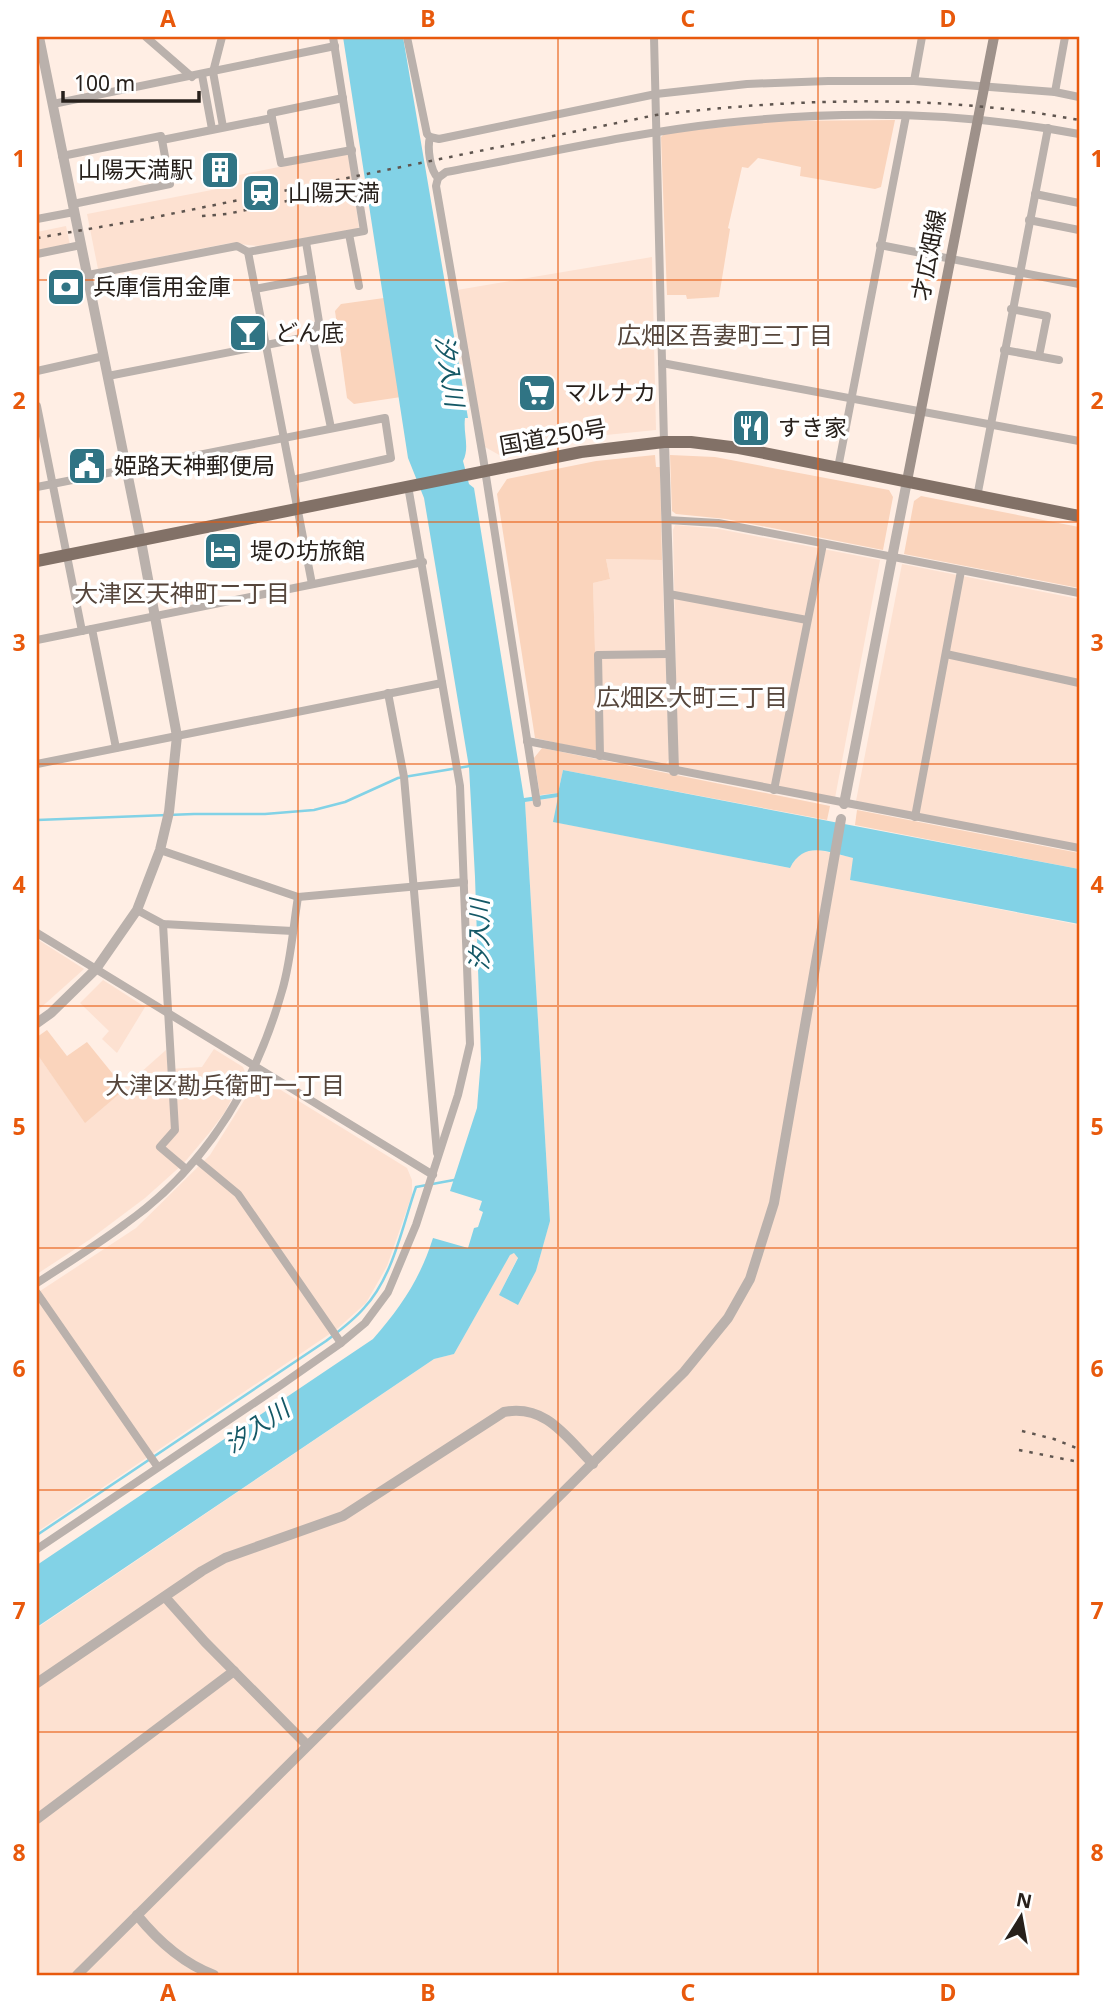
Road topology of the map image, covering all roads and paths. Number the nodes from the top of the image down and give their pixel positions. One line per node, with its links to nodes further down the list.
1 (39, 37): 19 (street)
2 (146, 37): 12 (street)
3 (222, 37): 11 (street)
4 (333, 37): 10 (street)
5 (407, 37): 28 (street)
6 (654, 37): 16 (street)
7 (922, 37): 13 (street)
8 (993, 37): 14 (main road, 才広畑線)
9 (1065, 37): 15 (street)
10 (335, 47): 11 (street); 18 (street)
11 (213, 72): 12 (street); 23 (street)
12 (197, 76): 19 (street); 25 (street)
13 (914, 81): 14 (street); 16 (street)
14 (984, 85): 15 (street); 22 (main road, 才広畑線)
15 (1055, 92): 17 (street)
16 (656, 94): 26 (street); 28 (street)
17 (1079, 97)
18 (343, 98): 21 (street); 30 (street)
19 (53, 104): 31 (street)
20 (906, 116): 22 (street); 26 (street); 42 (street)
21 (272, 118): 23 (street); 30 (street)
22 (978, 119): 24 (street); 45 (main road, 才広畑線)
23 (223, 127): 25 (street)
24 (1048, 128): 27 (street); 33 (street)
25 (212, 130): 29 (street)
26 (657, 132): 32 (street); 59 (street)
27 (1079, 134)
28 (430, 137): 32 (street)
29 (162, 139): 31 (street); 35 (street)
30 (352, 150): 39 (street)
31 (62, 156): 35 (street)
32 (438, 178): 72 (street)
33 (1035, 194): 34 (street); 37 (street)
34 (1079, 203)
35 (74, 208): 36 (street); 41 (street)
36 (37, 219)
37 (1029, 220): 38 (street); 46 (street)
38 (1079, 230)
39 (349, 234): 40 (street); 50 (street)
40 (306, 242): 43 (street); 48 (street)
41 (81, 245): 44 (street); 47 (street)
42 (880, 246): 45 (street); 62 (street)
43 (248, 253): 47 (street); 51 (street)
44 (37, 254)
45 (950, 259): 46 (street); 64 (main road, 才広畑線)
46 (1018, 272): 49 (street); 52 (street)
47 (88, 275): 56 (street)
48 (312, 278): 51 (street); 53 (street)
49 (1079, 284)
50 (359, 286)
51 (255, 289): 54 (street)
52 (1011, 309): 55 (street); 57 (street)
53 (312, 336): 54 (street); 66 (street)
54 (266, 345): 61 (street); 67 (street)
55 (1003, 350): 57 (street); 65 (street)
56 (104, 356): 60 (street); 61 (street)
57 (1039, 356): 58 (street)
58 (1059, 360)
59 (662, 363): 62 (street); 69 (street)
60 (37, 371)
61 (108, 376): 70 (street)
62 (850, 398): 64 (street); 71 (street)
63 (37, 406): 75 (street)
64 (920, 411): 65 (street); 74 (main road, 才広畑線)
65 (990, 424): 68 (street); 78 (street)
66 (331, 428): 67 (street); 73 (street)
67 (283, 437): 70 (street); 73 (street)
68 (1079, 441)
69 (664, 442): 71 (highway, 国道250号); 72 (highway, 国道250号); 81 (street)
70 (126, 467): 75 (street); 82 (street)
71 (838, 468): 74 (highway, 国道250号)
72 (485, 471): 77 (highway, 国道250号); 103 (street)
73 (292, 480): 79 (street)
74 (907, 481): 78 (highway, 国道250号); 85 (street)
75 (52, 484): 76 (street); 84 (street)
76 (37, 486)
77 (408, 486): 79 (highway, 国道250号); 87 (street)
78 (977, 496): 80 (highway, 国道250号)
79 (297, 509): 82 (highway, 国道250号); 89 (street)
80 (1079, 516)
81 (667, 520): 83 (street); 91 (street)
82 (141, 541): 84 (highway, 国道250号); 92 (street)
83 (823, 544): 85 (street); 93 (street)
84 (67, 555): 86 (highway, 国道250号); 95 (street)
85 (892, 558): 88 (street); 110 (street)
86 (37, 561)
87 (423, 562): 89 (street); 99 (street)
88 (961, 571): 90 (street); 98 (street)
89 (312, 584): 92 (street)
90 (1079, 593)
91 (669, 594): 93 (street); 97 (street)
92 (155, 615): 94 (street); 102 (street)
93 (807, 620): 108 (street)
94 (92, 629): 95 (street); 104 (street)
95 (82, 631): 96 (street)
96 (37, 640)
97 (669, 654): 105 (street); 107 (street)
98 (946, 654): 100 (street); 111 (street)
99 (442, 683): 101 (street); 115 (street)
100 (1079, 683)
101 (388, 693): 102 (street); 116 (street)
102 (177, 736): 104 (street); 114 (street)
103 (527, 741): 105 (street); 109 (street)
104 (116, 748): 106 (street)
105 (600, 756): 107 (street)
106 (37, 764)
107 (674, 771): 108 (street)
108 (774, 790): 110 (street)
109 (536, 799)
110 (844, 804): 111 (street); 112 (street)
111 (915, 817): 113 (street)
112 (841, 819): 133 (street)
113 (1079, 848)
114 (160, 850): 117 (street); 118 (street)
115 (464, 882): 116 (street); 127 (street)
116 (416, 886): 117 (street); 127 (street)
117 (298, 897): 120 (street)
118 (136, 910): 119 (street); 122 (street)
119 (163, 924): 120 (street); 123 (street)
120 (293, 931): 125 (street)
121 (37, 933): 122 (street)
122 (96, 969): 123 (street); 124 (street)
123 (166, 1013): 125 (street); 128 (street)
124 (37, 1023)
125 (256, 1068): 126 (street); 129 (street)
126 (197, 1160): 128 (street); 132 (street)
127 (438, 1160): 129 (street)
128 (186, 1169): 130 (street)
129 (433, 1175): 132 (street)
130 (37, 1283)
131 (37, 1293): 134 (street)
132 (341, 1343): 134 (street)
133 (593, 1464): 136 (street); 139 (street)
134 (158, 1466): 135 (street)
135 (37, 1549)
136 (165, 1597): 137 (street); 138 (street)
137 (234, 1671): 139 (street); 140 (street)
138 (37, 1683)
139 (307, 1745): 141 (street)
140 (37, 1819)
141 (137, 1915): 142 (street); 143 (street)
142 (77, 1975)
143 (214, 1975)

